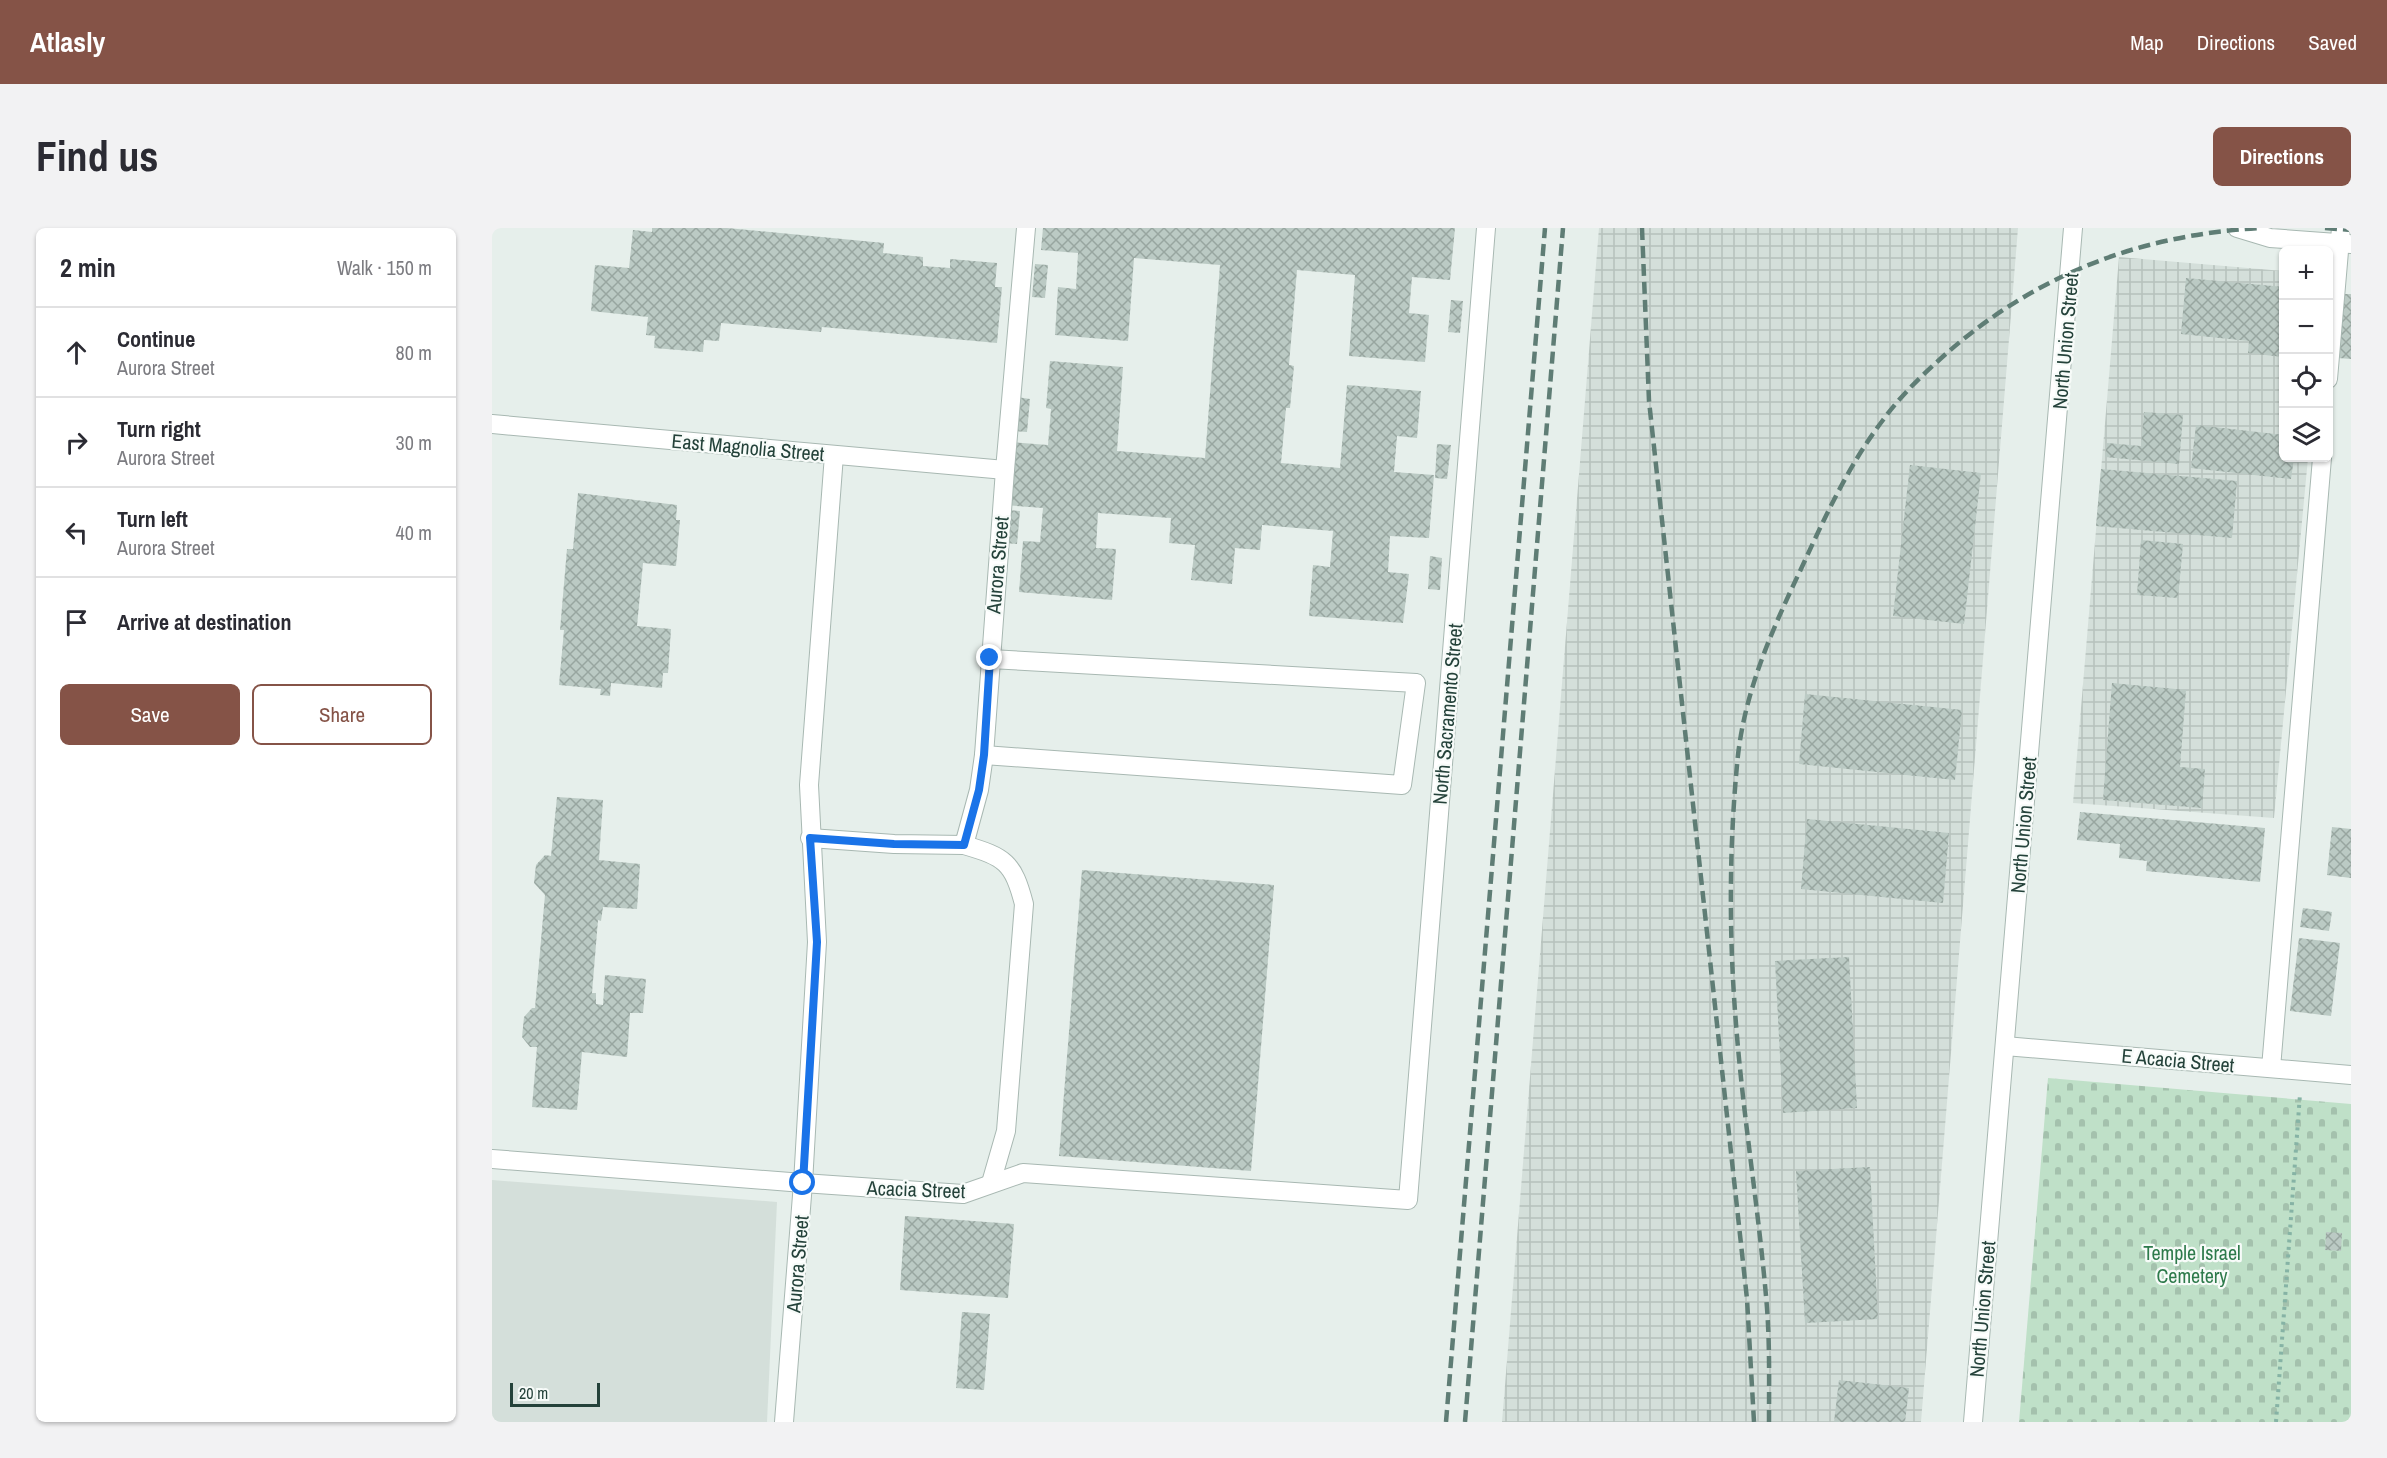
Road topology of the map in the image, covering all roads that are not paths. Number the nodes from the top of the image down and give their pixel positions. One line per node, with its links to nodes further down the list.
1 (1026, 228): 10 (street, Aurora Street)
2 (1486, 228): 21 (street, North Sacramento Street)
3 (2073, 228): 15 (street, North Union Street)
4 (2237, 228): 5 (street)
5 (2344, 239): 6 (street)
6 (2331, 354)
7 (492, 424): 8 (street, East Magnolia Street)
8 (834, 455): 10 (street, East Magnolia Street); 13 (street, Aurora Street)
9 (2322, 462): 16 (street)
10 (1005, 470): 11 (street, Aurora Street)
11 (990, 658): 12 (street, Aurora Street); 12 (street)
12 (984, 755): 14 (street, Aurora Street)
13 (810, 838): 14 (street); 19 (street, Aurora Street)
14 (964, 845): 20 (street)
15 (2005, 1046): 16 (street, E Acacia Street); 23 (street, North Union Street)
16 (2271, 1068): 17 (street, E Acacia Street)
17 (2351, 1074)
18 (492, 1159): 19 (street, Acacia Street)
19 (803, 1183): 20 (street, Acacia Street); 22 (street, Aurora Street)
20 (991, 1183): 21 (street, Acacia Street)
21 (1408, 1200)
22 (784, 1422)
23 (1973, 1422)

